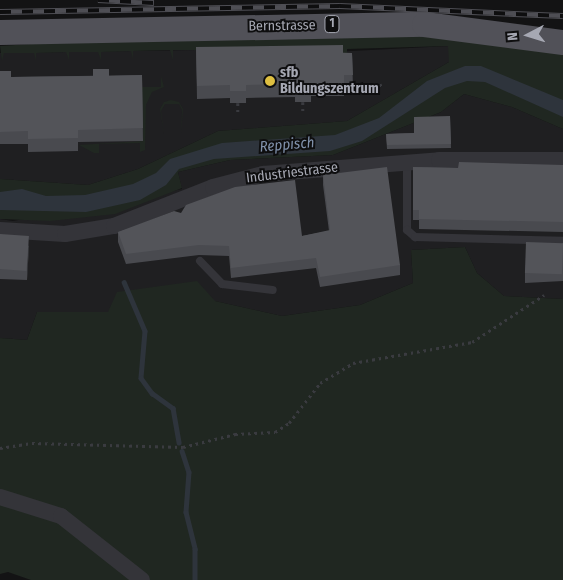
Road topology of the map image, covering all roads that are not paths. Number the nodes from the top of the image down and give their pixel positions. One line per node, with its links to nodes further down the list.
1 (0, 32): 2 (main road, Bernstrasse / 1)
2 (563, 42)
3 (563, 160): 4 (street, Industriestrasse)
4 (407, 161): 5 (street, Industriestrasse); 6 (lane)
5 (0, 230)
6 (563, 241)
7 (200, 261): 8 (lane)
8 (273, 290)
9 (0, 497): 10 (street)
10 (142, 580)

